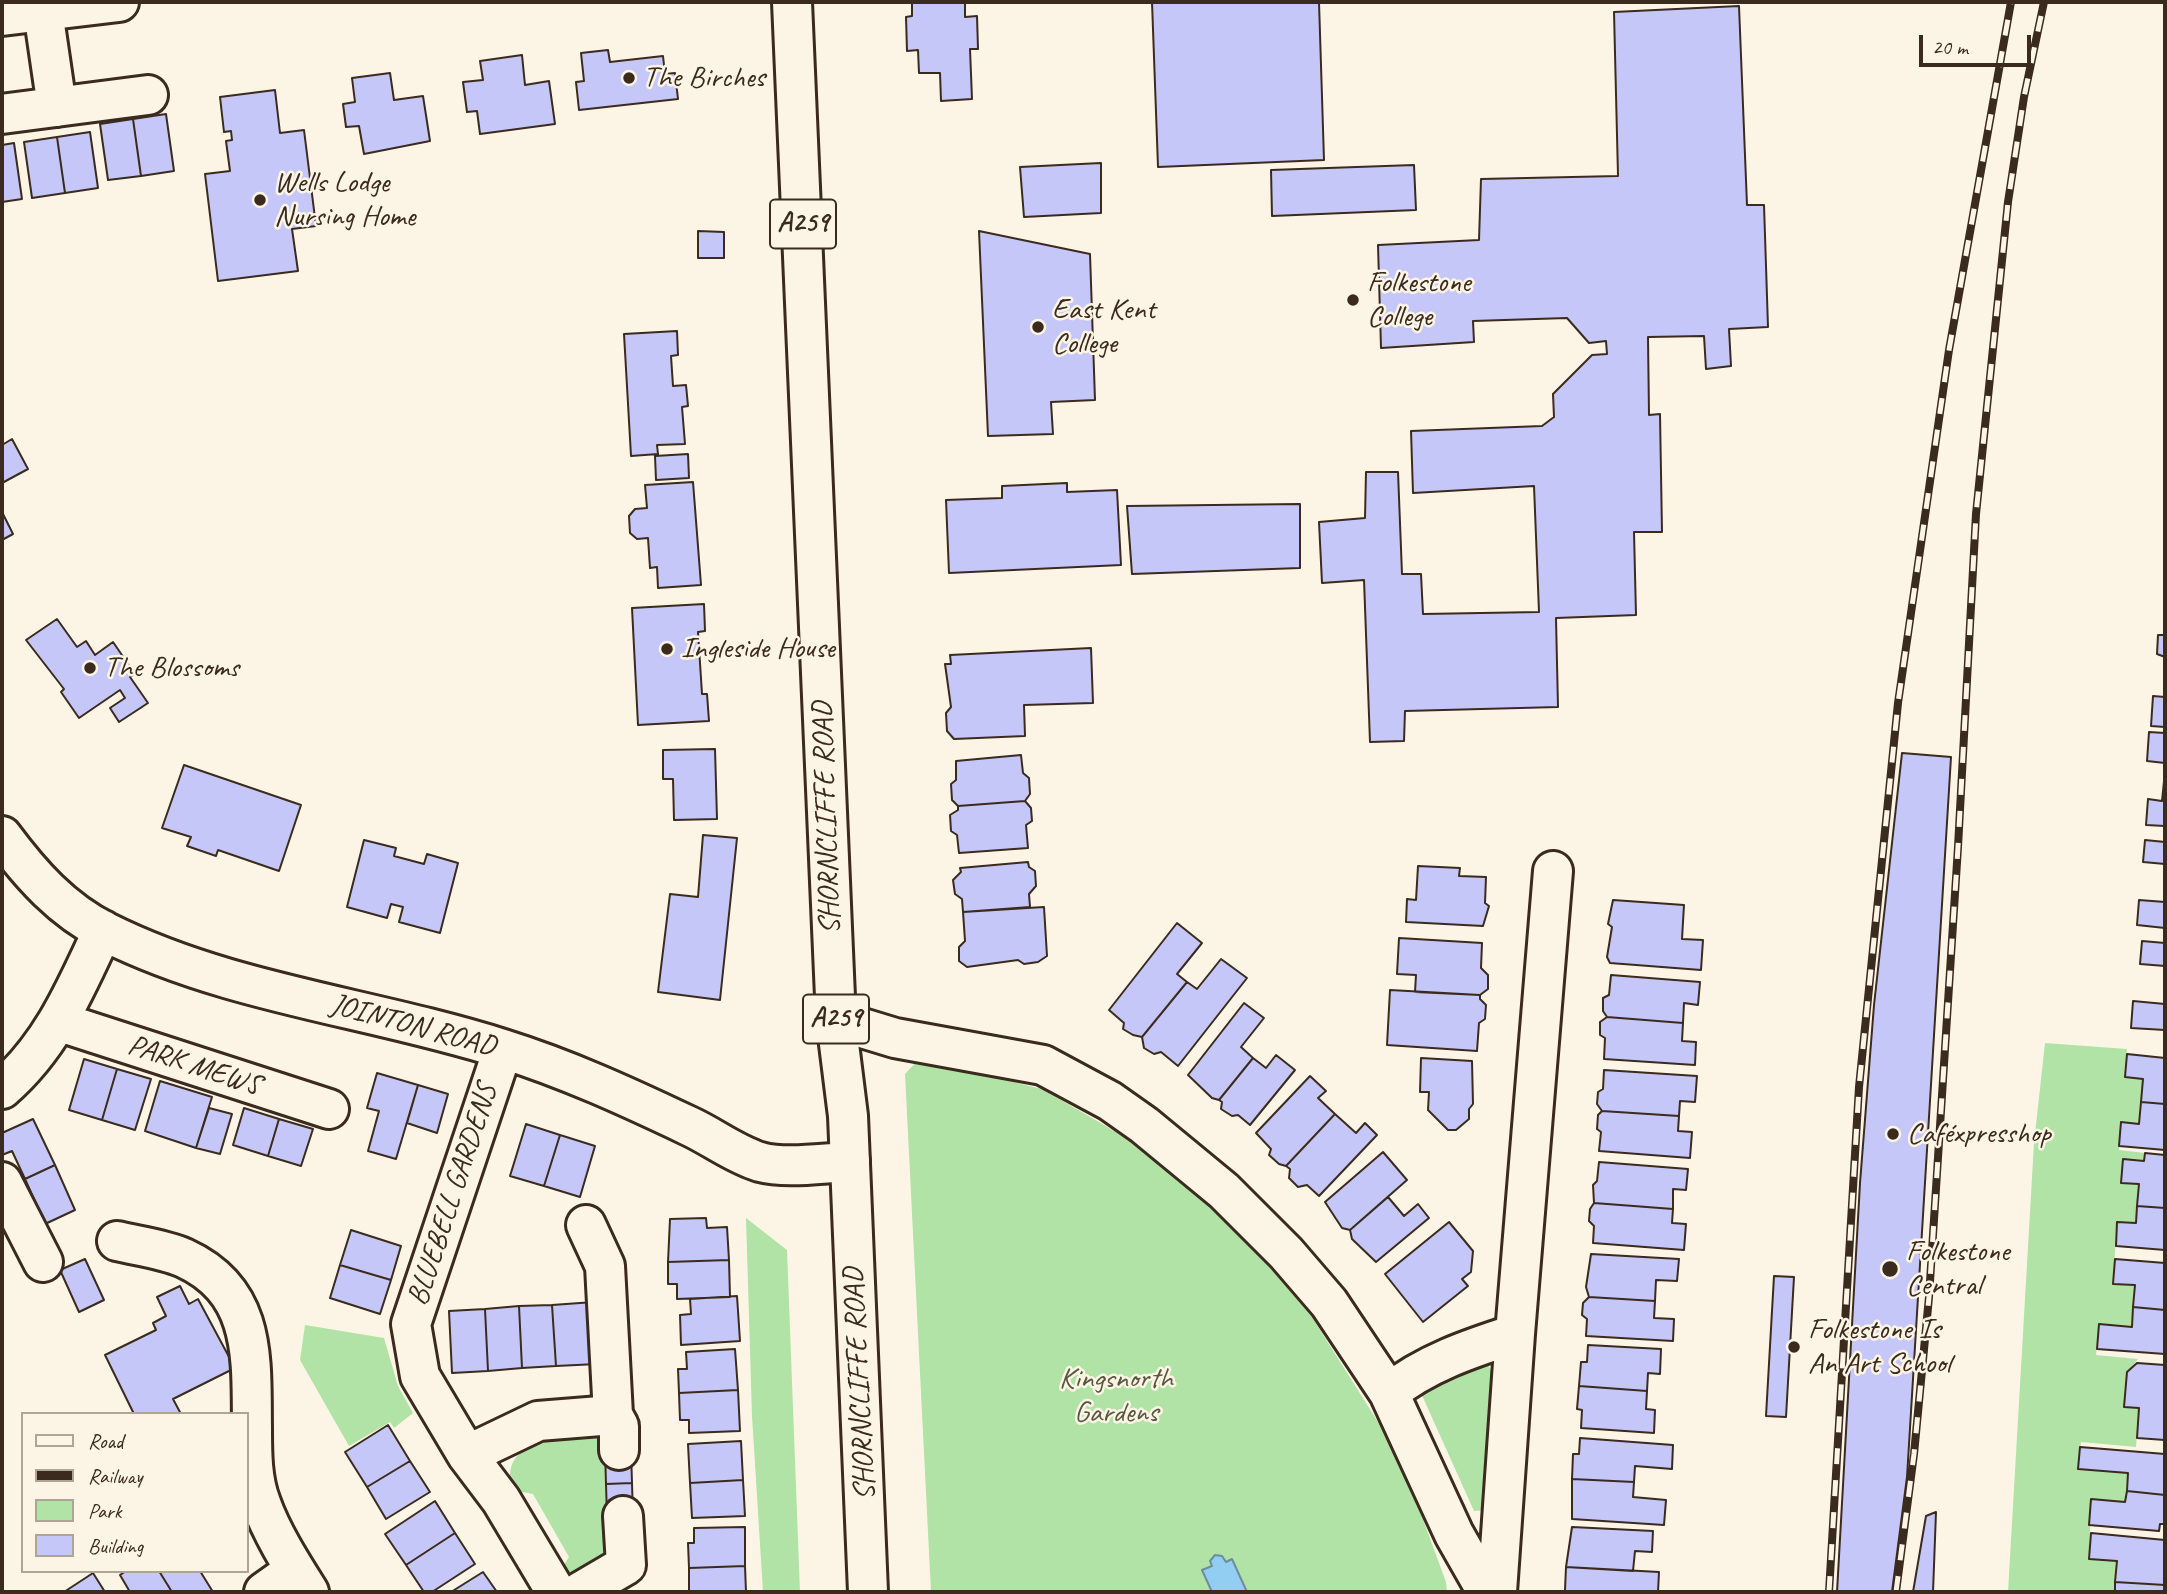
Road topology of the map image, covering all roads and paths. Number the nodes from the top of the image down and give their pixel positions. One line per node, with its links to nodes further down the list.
1 (119, 2): 3 (main road)
2 (792, 2): 11 (main road, SHORNCLIFFE ROAD / A259)
3 (43, 10): 4 (main road); 6 (main road)
4 (2, 16)
5 (148, 95): 6 (main road)
6 (57, 107): 7 (main road)
7 (2, 114)
8 (2, 836): 10 (main road, JOINTON ROAD)
9 (1553, 871): 21 (main road)
10 (103, 930): 12 (main road); 13 (main road, JOINTON ROAD)
11 (836, 1020): 16 (main road, SHORNCLIFFE ROAD / A259); 22 (main road)
12 (60, 1022): 14 (main road); 15 (main road, PARK MEWS)
13 (503, 1049): 16 (main road, JOINTON ROAD); 23 (main road, BLUEBELL GARDENS)
14 (2, 1089)
15 (329, 1110)
16 (850, 1162): 29 (main road, SHORNCLIFFE ROAD / A259)
17 (2, 1182): 20 (main road)
18 (586, 1225): 23 (main road)
19 (117, 1241): 25 (main road)
20 (43, 1262)
21 (1515, 1334): 22 (main road); 31 (main road)
22 (1389, 1393): 30 (main road)
23 (467, 1455): 27 (main road, BLUEBELL GARDENS)
24 (623, 1516): 28 (main road)
25 (302, 1581): 26 (main road)
26 (264, 1592)
27 (556, 1592)
28 (580, 1592)
29 (868, 1592)
30 (1487, 1592)
31 (1497, 1592)

